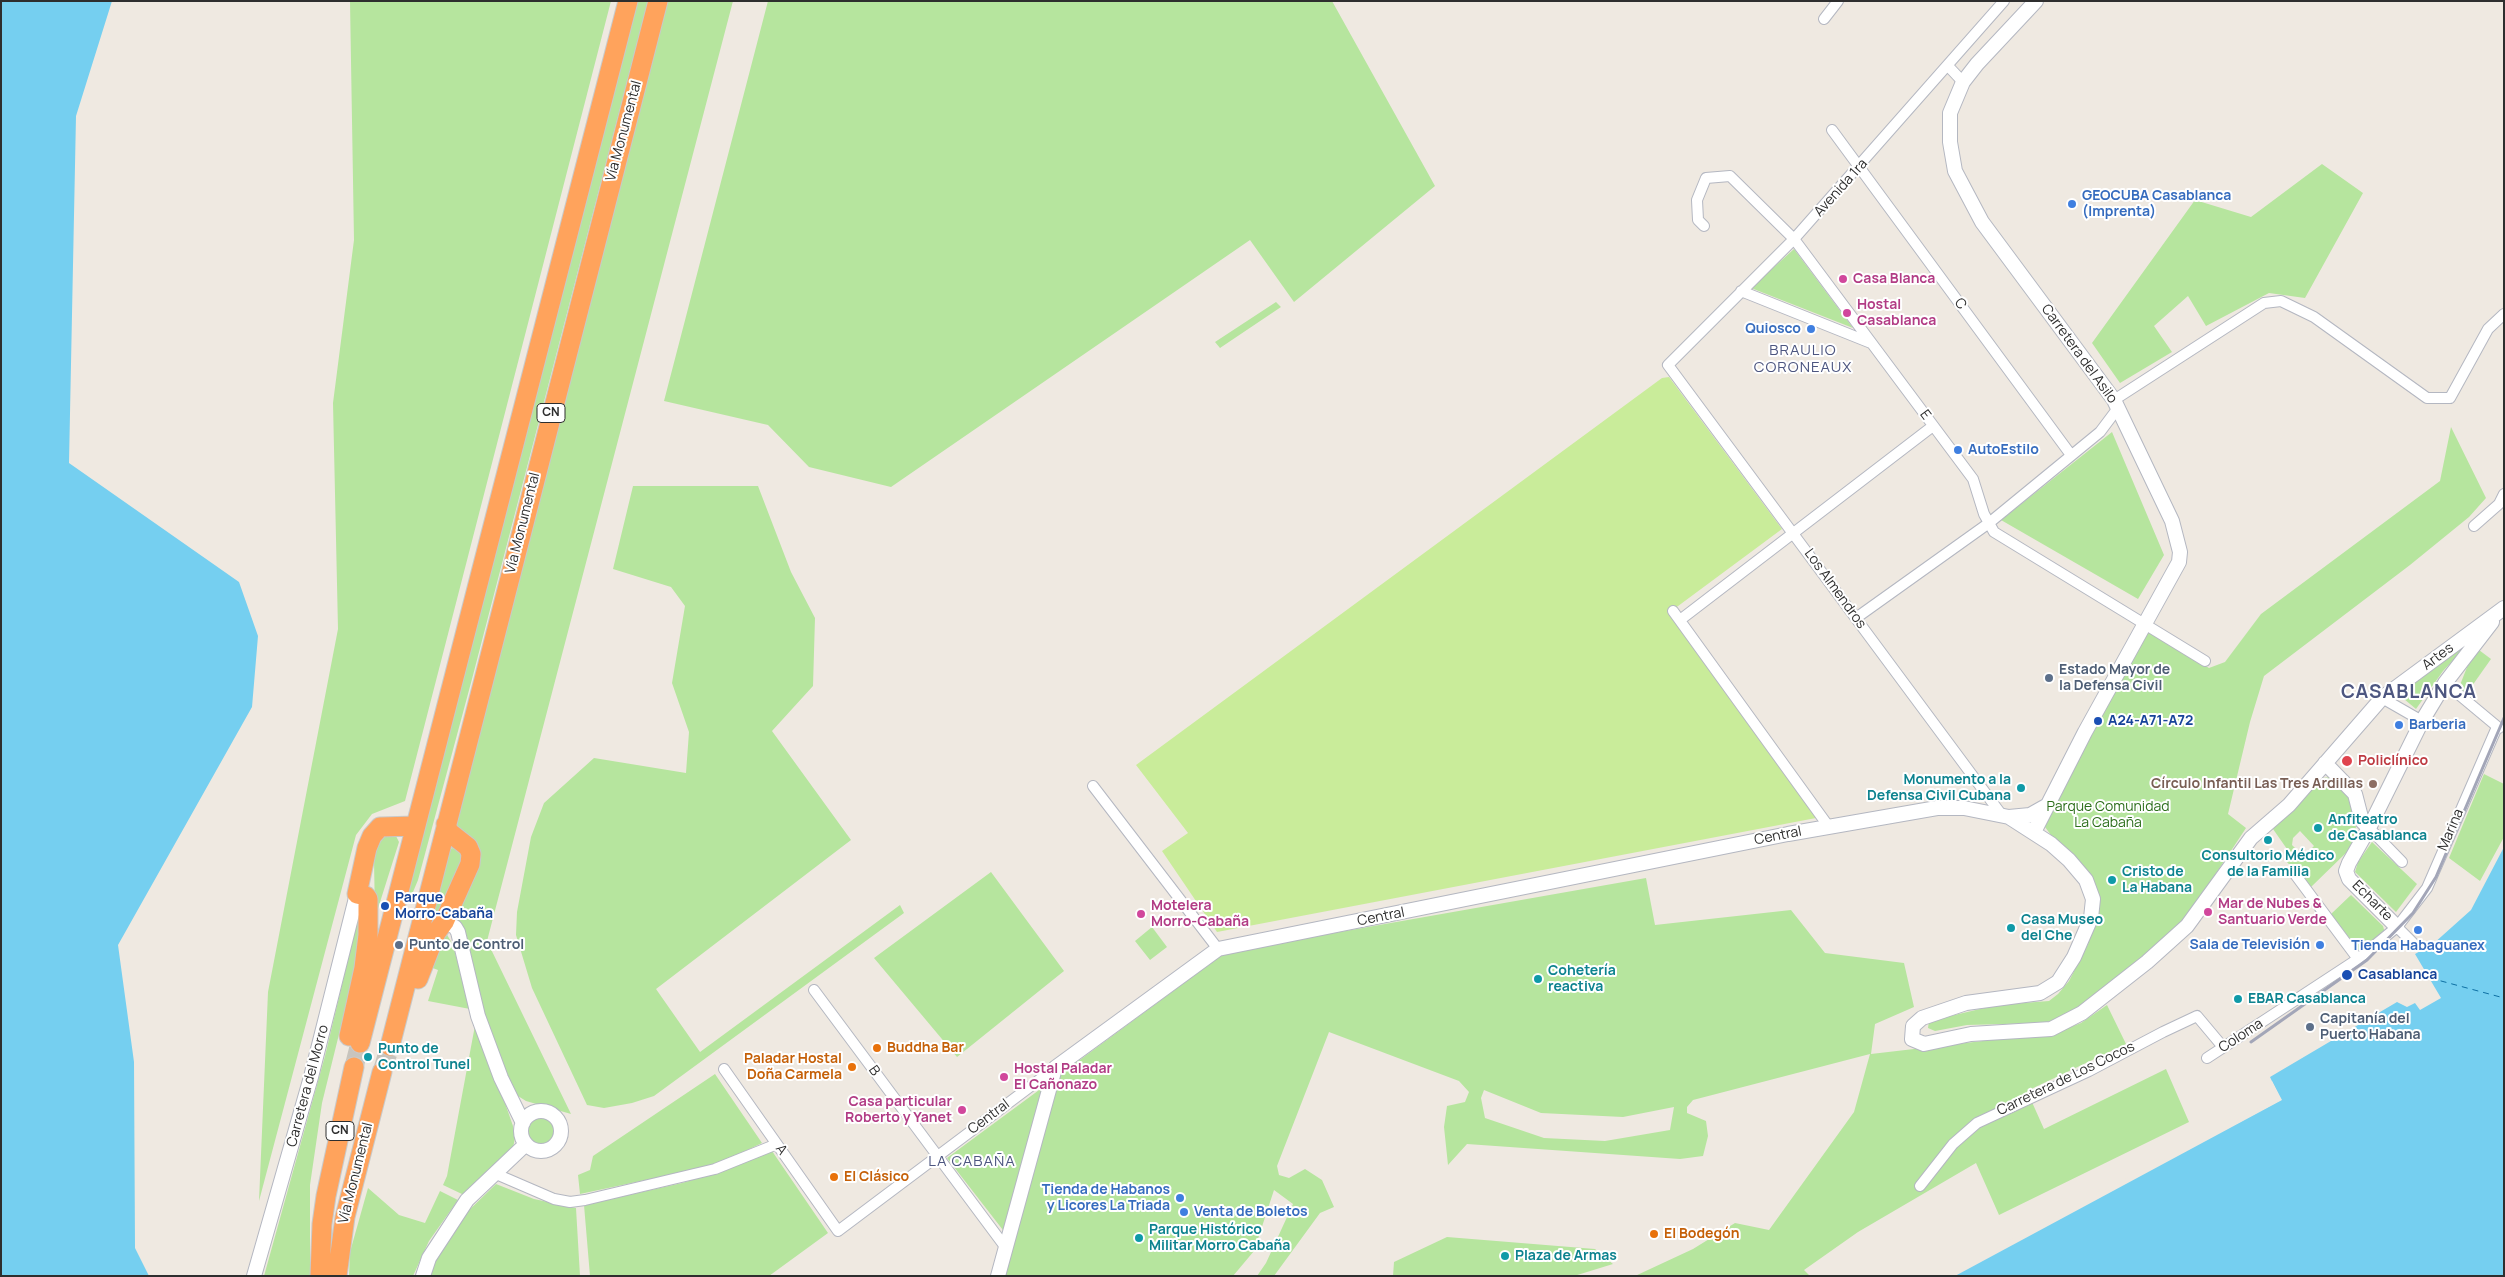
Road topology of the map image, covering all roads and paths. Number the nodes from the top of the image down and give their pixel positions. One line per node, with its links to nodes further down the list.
1 (628, 1): 39 (highway, Vía Monumental / CN)
2 (658, 1): 37 (highway, Vía Monumental / CN)
3 (1838, 1): 6 (street)
4 (2004, 1): 7 (street, Avenida 1ra)
5 (2036, 1): 8 (street, Carretera del Asilo)
6 (1824, 19)
7 (1948, 66): 8 (street); 10 (street, Avenida 1ra)
8 (1963, 82): 17 (street, Carretera del Asilo)
9 (1832, 130): 10 (street, C)
10 (1859, 167): 12 (street, Avenida 1ra); 19 (street, C)
11 (1704, 226): 12 (street, E)
12 (1794, 239): 13 (street, Avenida 1ra); 15 (street, E)
13 (1742, 291): 15 (street); 16 (street, Avenida 1ra)
14 (2504, 314): 17 (street)
15 (1871, 343): 18 (street, E)
16 (1668, 365): 23 (street, Los Almendros)
17 (2116, 404): 19 (street); 28 (street, Carretera del Asilo)
18 (1933, 426): 21 (street, E); 23 (street)
19 (2071, 455): 21 (street)
20 (2504, 494): 22 (street)
21 (1989, 523): 26 (street); 28 (street, E)
22 (2474, 526)
23 (1793, 533): 26 (street, Los Almendros); 27 (street)
24 (2502, 610): 30 (street); 31 (street, Artes)
25 (1673, 611): 27 (street)
26 (1856, 618): 36 (street, Los Almendros)
27 (1680, 620): 40 (street)
28 (2143, 623): 29 (street, E); 35 (street, Carretera del Asilo)
29 (2205, 661)
30 (2445, 683): 32 (street); 50 (street, Marina)
31 (2382, 698): 32 (street); 33 (street, Artes)
32 (2422, 721): 38 (street)
33 (2325, 763): 38 (street); 42 (street, Artes)
34 (1092, 786): 52 (street)
35 (2044, 813): 36 (street); 41 (street, Carretera del Asilo); 42 (street)
36 (2005, 816): 40 (street, Central); 41 (street)
37 (446, 824): 43 (highway, Vía Monumental / CN); 49 (highway)
38 (2366, 825): 44 (street); 50 (street, Echarte)
39 (415, 826): 46 (highway, Vía Monumental / CN); 47 (highway)
40 (1829, 826): 52 (street, Central)
41 (2034, 832): 42 (street)
42 (2051, 844)
43 (437, 858): 46 (highway); 48 (highway, Vía Monumental / CN)
44 (2402, 862)
45 (2294, 873): 53 (street)
46 (402, 878): 47 (highway, Vía Monumental / CN)
47 (357, 894): 70 (street, Carretera del Morro)
48 (422, 919): 54 (highway); 54 (highway, Vía Monumental / CN)
49 (444, 922): 54 (highway); 62 (street)
50 (2397, 927): 51 (street, Echarte); 53 (street, Coloma)
51 (2413, 943)
52 (1218, 949): 59 (street, Central)
53 (2358, 959): 56 (street, Coloma)
54 (416, 983)
55 (817, 994): 65 (street, B)
56 (2223, 1047): 57 (street, Coloma); 67 (street, Carretera de Los Cocos)
57 (2207, 1058)
58 (349, 1065): 71 (highway, Vía Monumental / CN)
59 (1055, 1068): 65 (street, Central); 69 (street)
60 (724, 1069): 64 (street, A)
61 (387, 1072): 72 (highway, Vía Monumental)
62 (523, 1123): 63 (street); 63 (street)
63 (526, 1144): 66 (street)
64 (776, 1144): 66 (street); 68 (street, A)
65 (937, 1157): 68 (street, Central); 69 (street, B)
66 (496, 1174): 73 (street)
67 (1920, 1186)
68 (838, 1231)
69 (1006, 1248): 74 (street)
70 (254, 1276)
71 (320, 1276)
72 (337, 1276)
73 (423, 1276)
74 (998, 1276)

